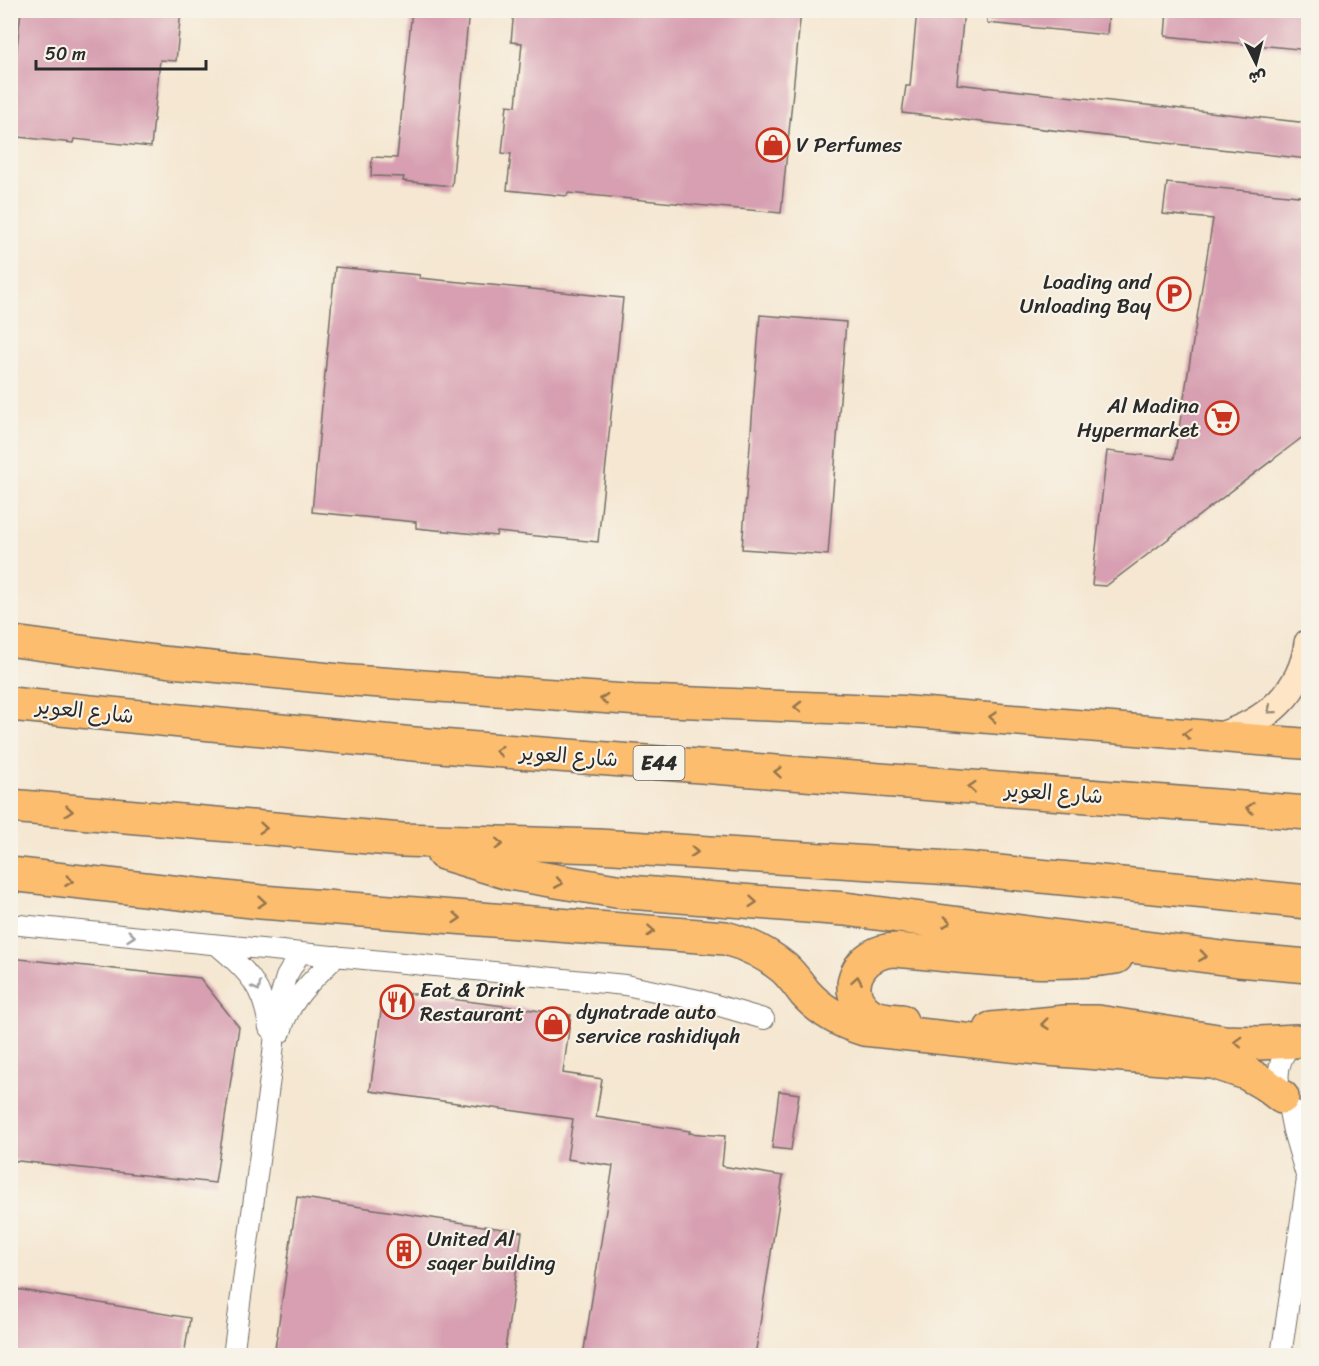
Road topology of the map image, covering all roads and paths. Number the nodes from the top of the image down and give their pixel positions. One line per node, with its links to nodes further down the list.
1 (10, 640): 4 (main road, one-way to 1)
2 (1308, 643): 4 (street, one-way to 4)
3 (10, 704): 7 (highway, شارع العوير / E44, one-way to 3)
4 (1220, 736): 5 (main road)
5 (1308, 744)
6 (10, 806): 8 (highway, one-way to 8)
7 (1308, 813)
8 (402, 840): 10 (highway, one-way to 10); 13 (highway, one-way to 13)
9 (10, 874): 20 (highway, one-way to 20)
10 (1308, 902)
11 (10, 924): 12 (street, one-way to 12)
12 (217, 945): 14 (street); 19 (street, one-way to 19)
13 (1153, 949): 16 (highway, one-way to 16); 18 (highway, one-way to 13)
14 (300, 953): 15 (street); 19 (street)
15 (336, 956): 17 (street); 19 (street)
16 (1308, 966)
17 (764, 1019)
18 (1302, 1038): 20 (street)
19 (272, 1063): 23 (street)
20 (1285, 1101): 21 (street); 22 (street)
21 (1308, 1120)
22 (1308, 1178): 24 (street)
23 (233, 1356)
24 (1281, 1356)

